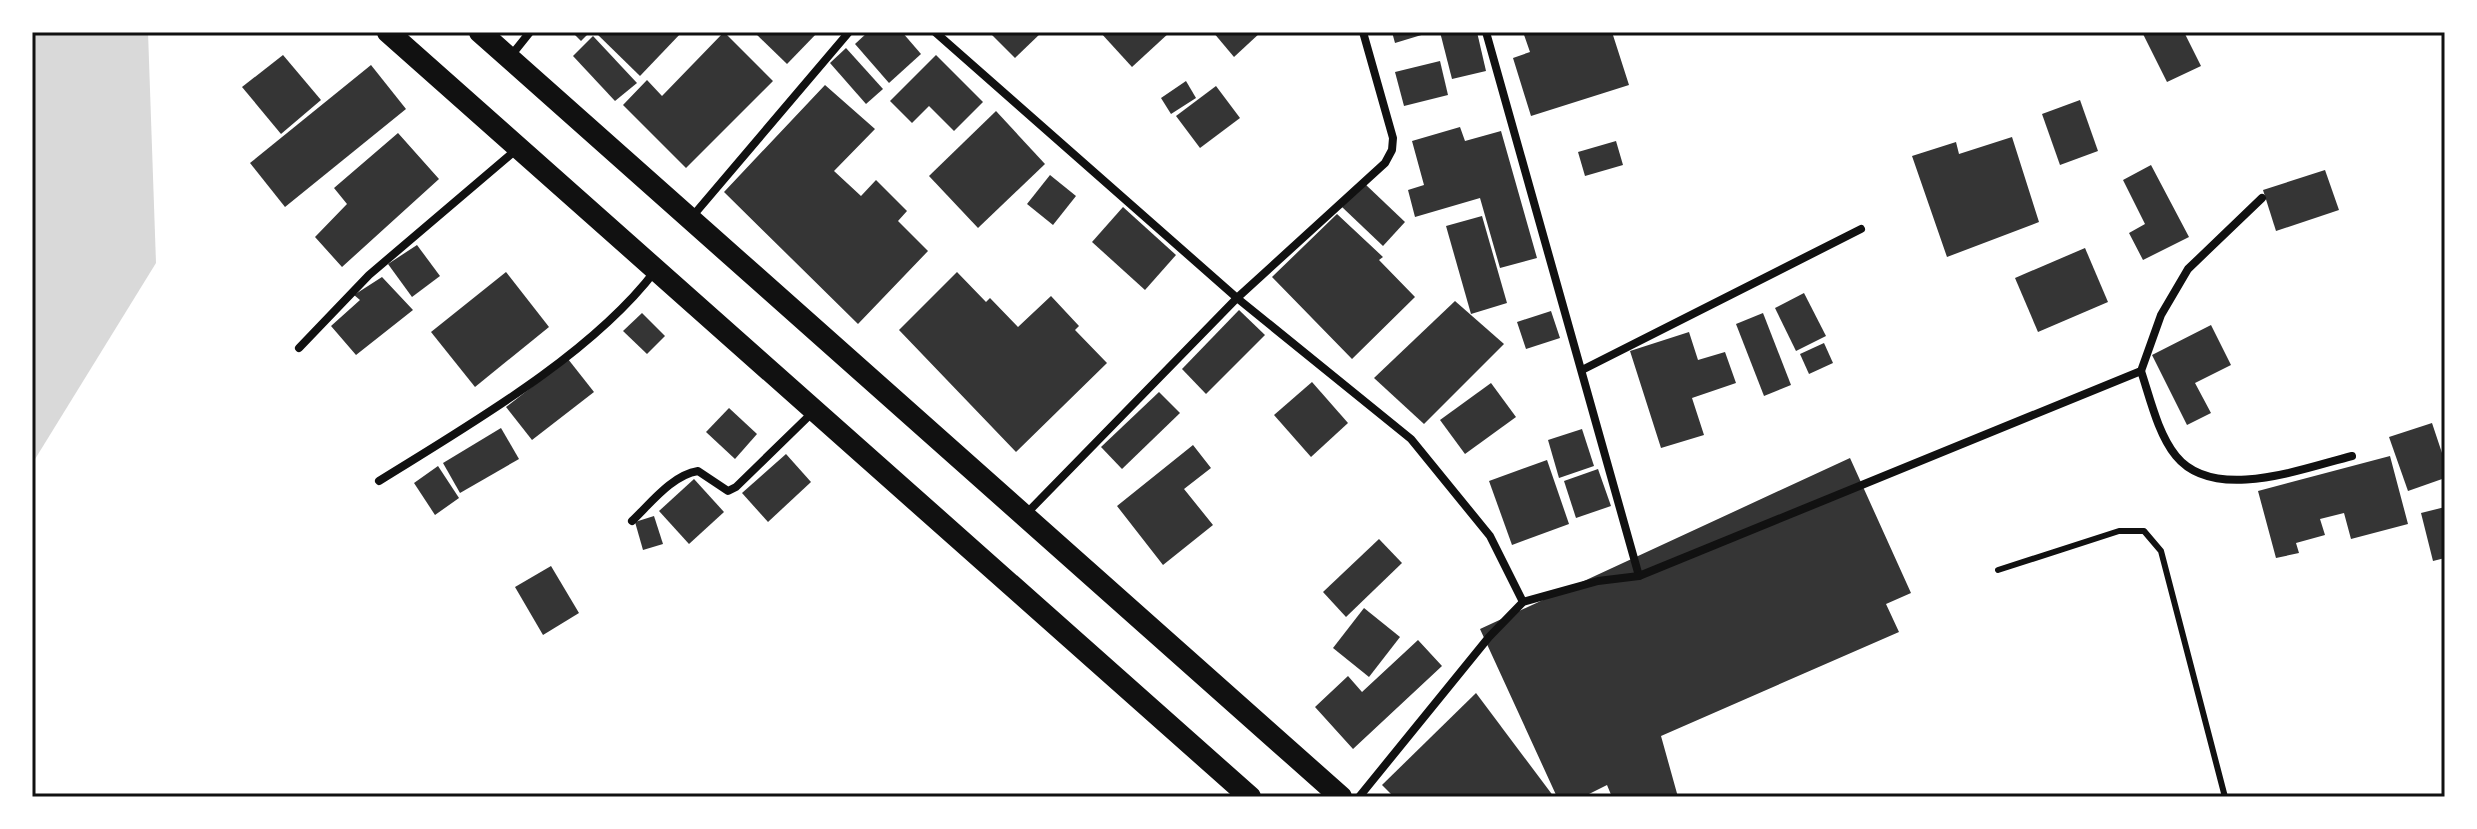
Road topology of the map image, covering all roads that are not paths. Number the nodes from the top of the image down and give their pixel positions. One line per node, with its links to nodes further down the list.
1 (388, 32): 9 (highway)
2 (480, 32): 8 (highway)
3 (530, 32): 8 (street)
4 (849, 32): 11 (street)
5 (935, 32): 14 (street)
6 (1363, 32): 14 (street)
7 (1486, 32): 16 (street)
8 (509, 58): 11 (highway)
9 (518, 149): 13 (highway); 15 (street)
10 (2262, 198): 17 (street)
11 (690, 219): 21 (highway)
12 (1861, 229): 16 (street)
13 (655, 271): 18 (highway); 20 (street)
14 (1237, 298): 21 (street); 25 (street)
15 (299, 348)
16 (1582, 370): 24 (street)
17 (2141, 371): 19 (street); 24 (street)
18 (814, 411): 22 (street); 26 (highway)
19 (2352, 456)
20 (379, 481)
21 (1024, 516): 27 (highway)
22 (632, 521)
23 (1998, 570): 29 (lane)
24 (1639, 576): 25 (street)
25 (1523, 602): 28 (street)
26 (1250, 797)
27 (1341, 797)
28 (1359, 797)
29 (2225, 797)

